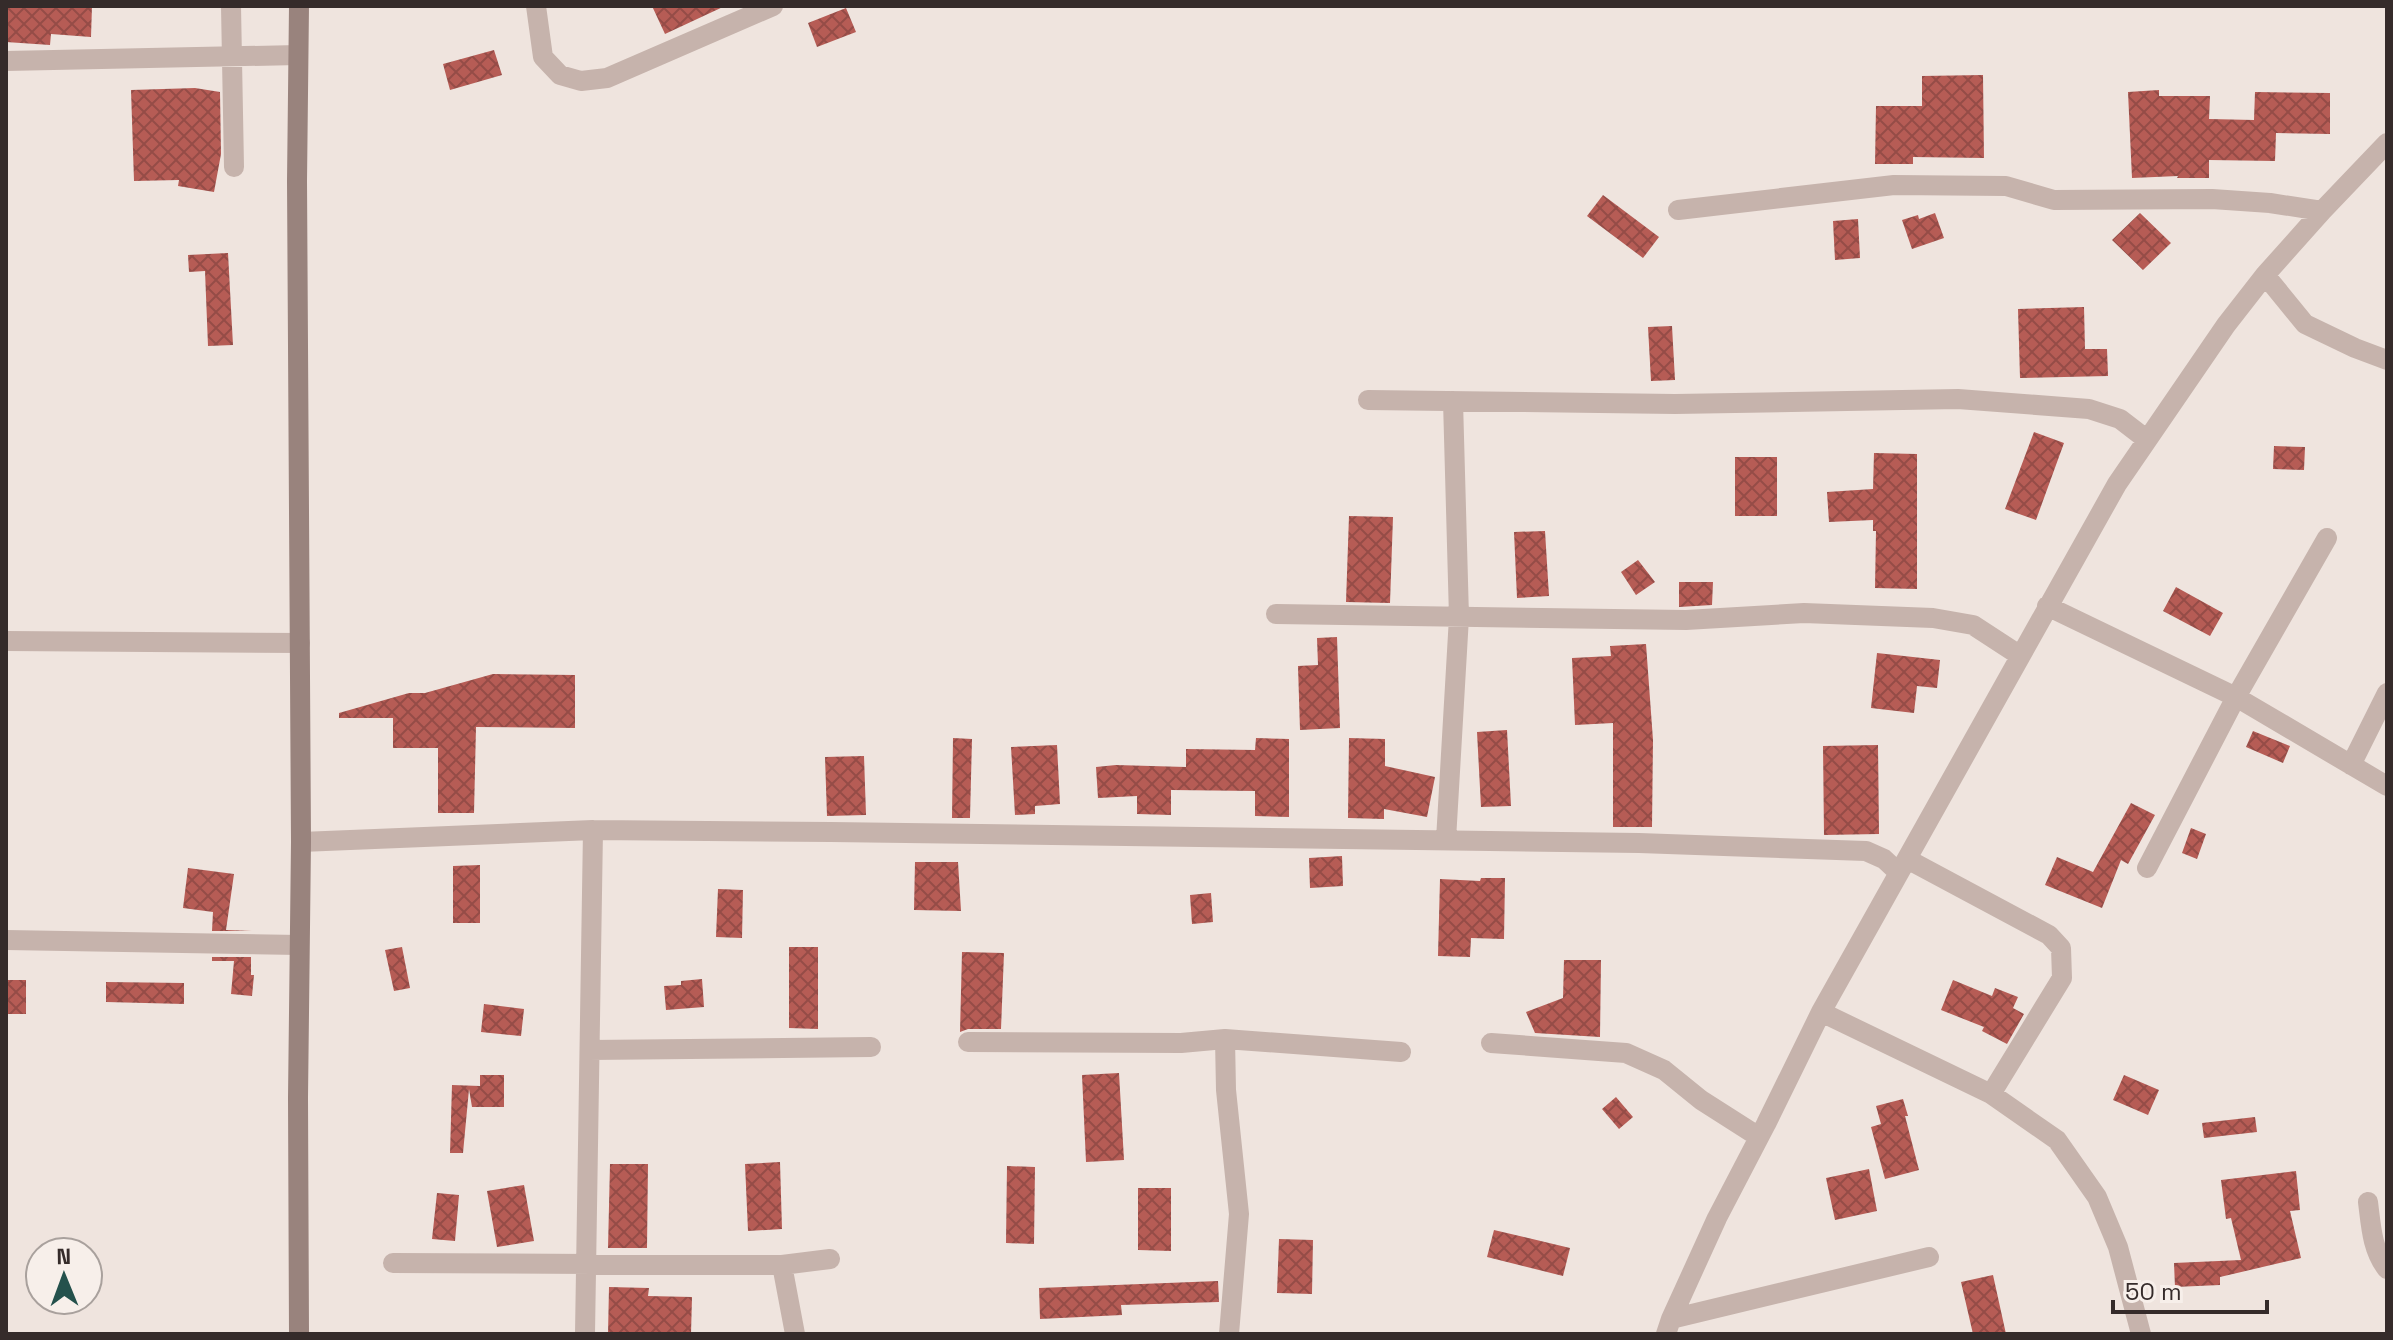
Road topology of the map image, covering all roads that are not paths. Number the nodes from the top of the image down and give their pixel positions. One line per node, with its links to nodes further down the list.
1 (231, 6): 6 (street)
2 (299, 6): 5 (street)
3 (536, 6): 4 (street)
4 (773, 6)
5 (298, 55): 6 (street); 22 (street)
6 (233, 57): 7 (street); 9 (street)
7 (6, 61)
8 (2387, 143): 11 (street)
9 (234, 167)
10 (1678, 210): 11 (street)
11 (2322, 211): 12 (street)
12 (2265, 275): 13 (street); 16 (street)
13 (2387, 360)
14 (1368, 400): 15 (street)
15 (1453, 401): 16 (street); 20 (street)
16 (2146, 439): 18 (street)
17 (2327, 538): 25 (street)
18 (2047, 606): 23 (street); 25 (street)
19 (1276, 614): 20 (street)
20 (1459, 617): 23 (street); 29 (street)
21 (6, 641): 22 (street)
22 (300, 643): 30 (street)
23 (2019, 655): 31 (street)
24 (2387, 693): 26 (street)
25 (2236, 697): 26 (street); 32 (street)
26 (2351, 765): 27 (street)
27 (2387, 786)
28 (593, 830): 29 (street); 30 (street); 40 (street)
29 (1446, 840): 31 (street)
30 (301, 842): 34 (street)
31 (1903, 866): 35 (street); 42 (street)
32 (2147, 868)
33 (6, 940): 34 (street)
34 (299, 945): 52 (street)
35 (1821, 1012): 42 (street); 43 (street)
36 (1225, 1039): 37 (street); 41 (street); 55 (street)
37 (968, 1042)
38 (1491, 1043): 43 (street)
39 (871, 1047): 40 (street)
40 (590, 1050): 48 (street)
41 (1401, 1052)
42 (1991, 1094): 56 (street)
43 (1759, 1137): 51 (street)
44 (2368, 1202): 50 (street)
45 (1929, 1257): 51 (street)
46 (830, 1259): 49 (street)
47 (393, 1263): 48 (street)
48 (586, 1264): 49 (street); 53 (street)
49 (782, 1265): 54 (street)
50 (2387, 1269)
51 (1668, 1326)
52 (299, 1334)
53 (585, 1334)
54 (795, 1334)
55 (1229, 1334)
56 (2141, 1334)

